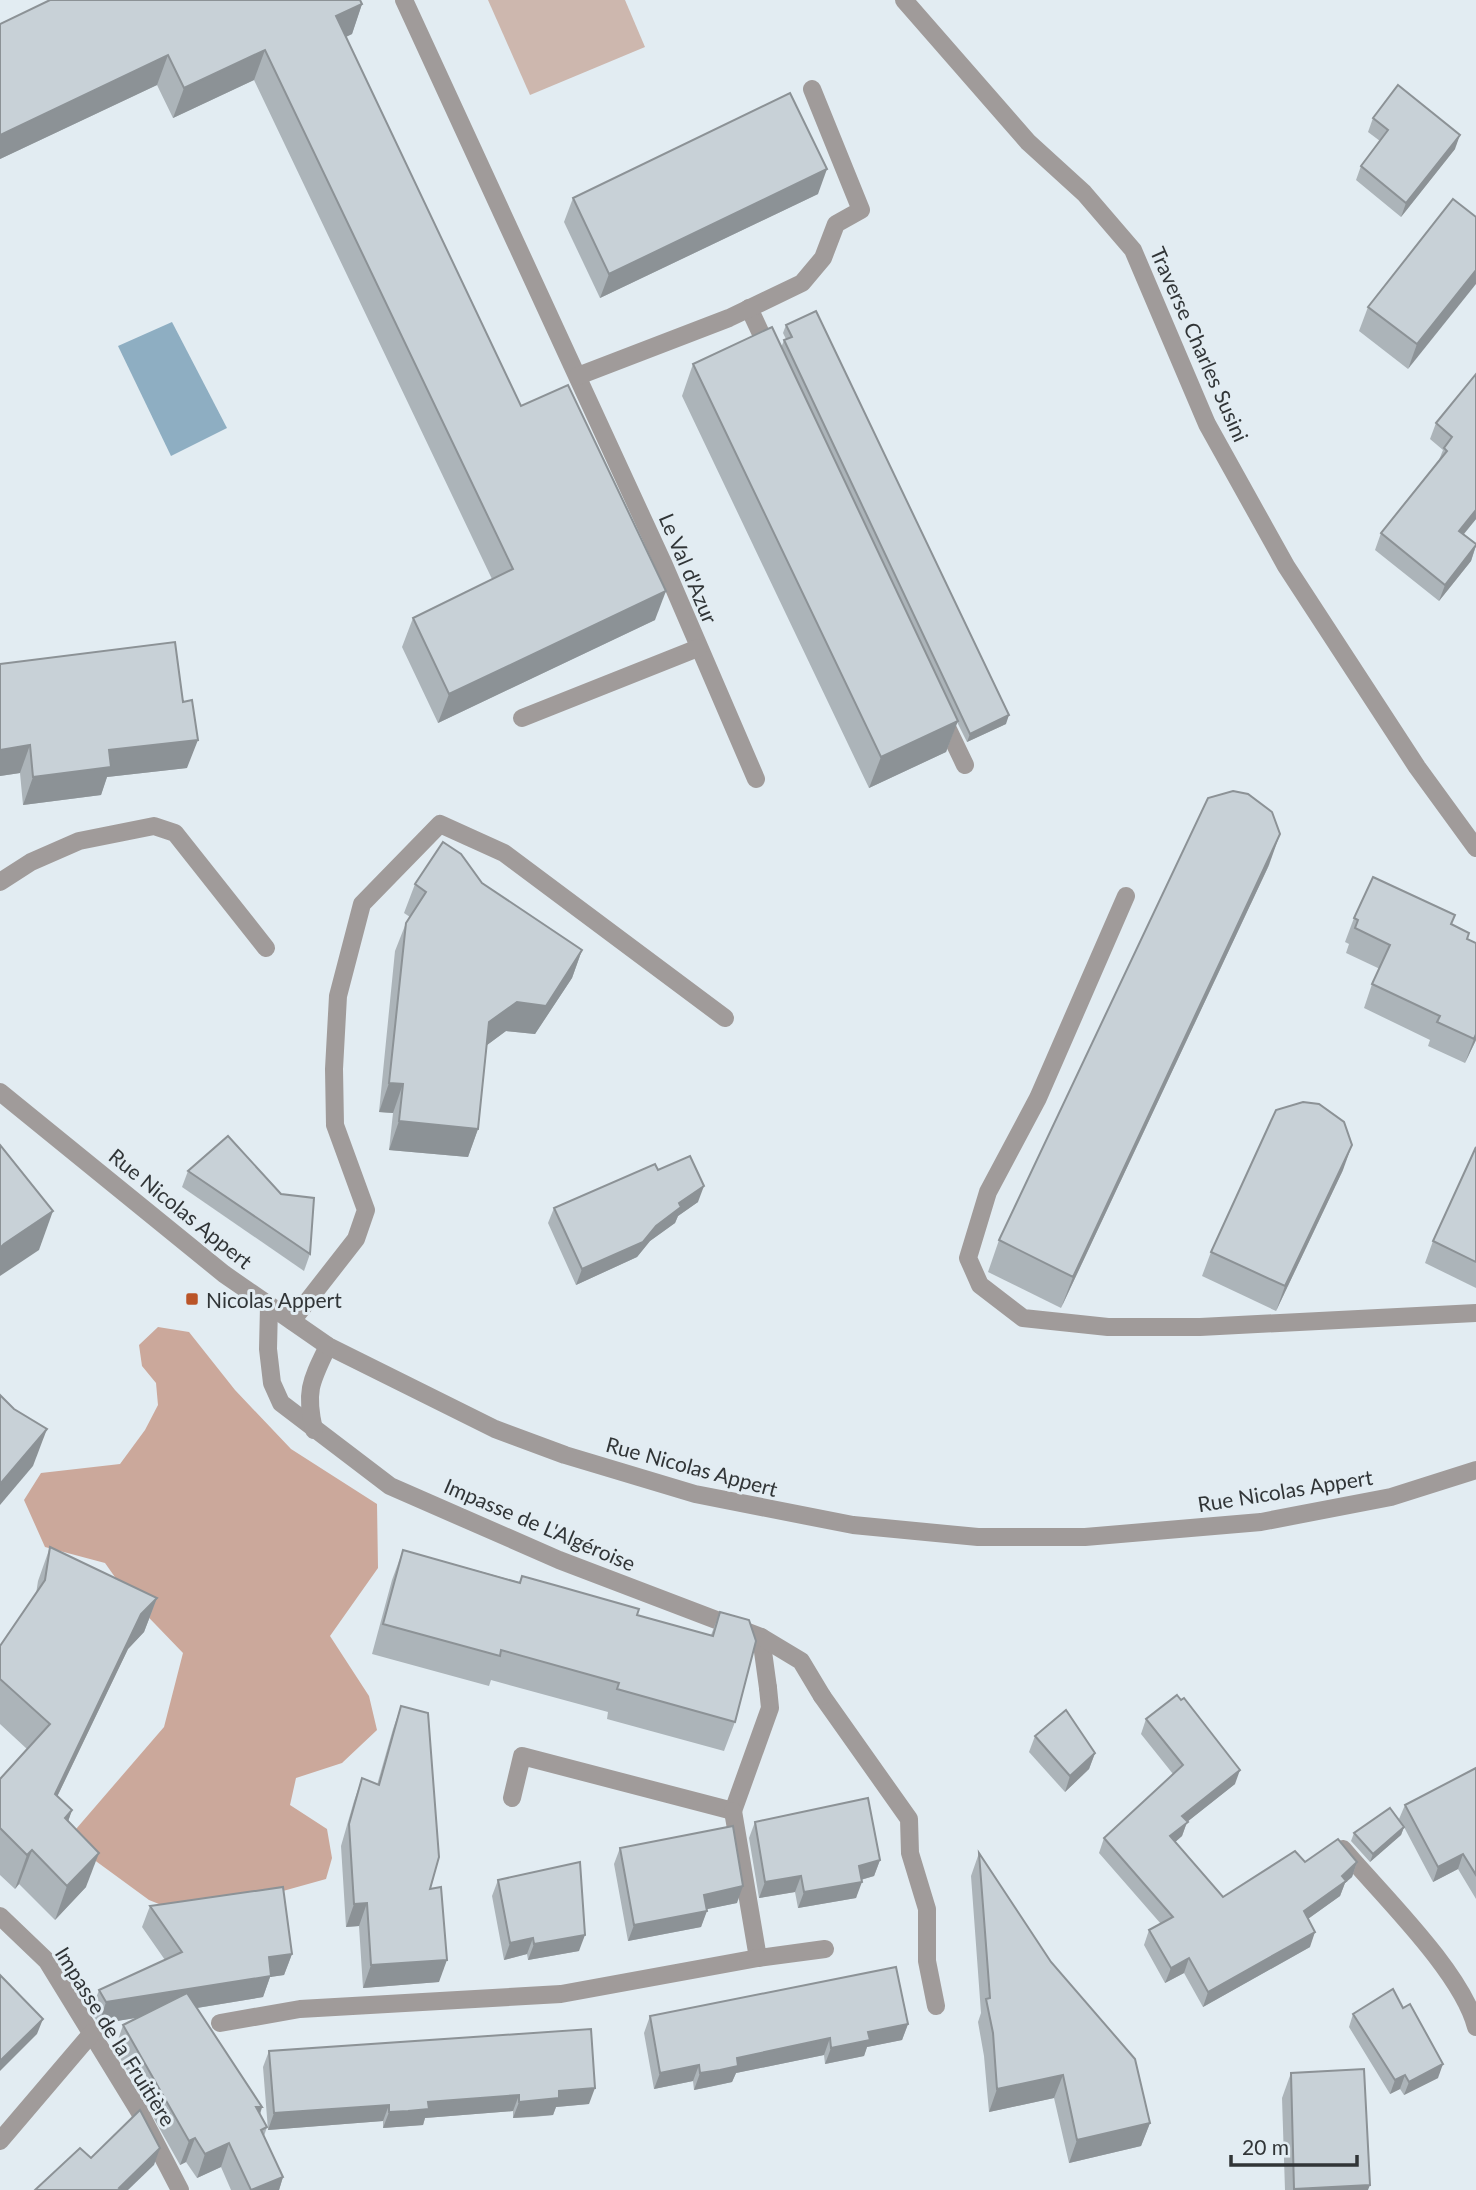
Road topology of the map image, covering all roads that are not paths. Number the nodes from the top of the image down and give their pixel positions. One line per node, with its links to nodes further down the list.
1 (404, 0): 6 (street, Le Val d'Azur)
2 (904, 0): 12 (street, Traverse Charles Susini)
3 (812, 89): 4 (street)
4 (749, 308): 5 (street); 6 (street)
5 (778, 370)
6 (578, 376): 7 (street, Le Val d'Azur)
7 (698, 648): 9 (street); 11 (street, Le Val d'Azur)
8 (936, 704): 10 (street)
9 (522, 718)
10 (965, 765)
11 (756, 779)
12 (1476, 848)
13 (0, 881): 15 (street)
14 (1126, 896): 19 (street)
15 (266, 948)
16 (725, 1018): 20 (street)
17 (0, 1092): 18 (street, Rue Nicolas Appert)
18 (269, 1306): 20 (street, Rue Nicolas Appert); 22 (street, Impasse de L'Algéroise)
19 (1476, 1313)
20 (292, 1321): 21 (street, Rue Nicolas Appert)
21 (328, 1346): 22 (street); 23 (street, Rue Nicolas Appert)
22 (314, 1430): 24 (street, Impasse de L'Algéroise)
23 (1476, 1470)
24 (761, 1637): 26 (street); 31 (street, Impasse de L'Algéroise)
25 (512, 1798): 26 (street)
26 (733, 1811): 30 (street)
27 (1342, 1848): 33 (street)
28 (0, 1916): 34 (street, Impasse de la Fruitière)
29 (825, 1949): 30 (street)
30 (758, 1958): 32 (street)
31 (936, 2006)
32 (220, 2023)
33 (1476, 2027)
34 (92, 2033): 35 (street); 36 (street, Impasse de la Fruitière)
35 (0, 2141)
36 (180, 2190)

